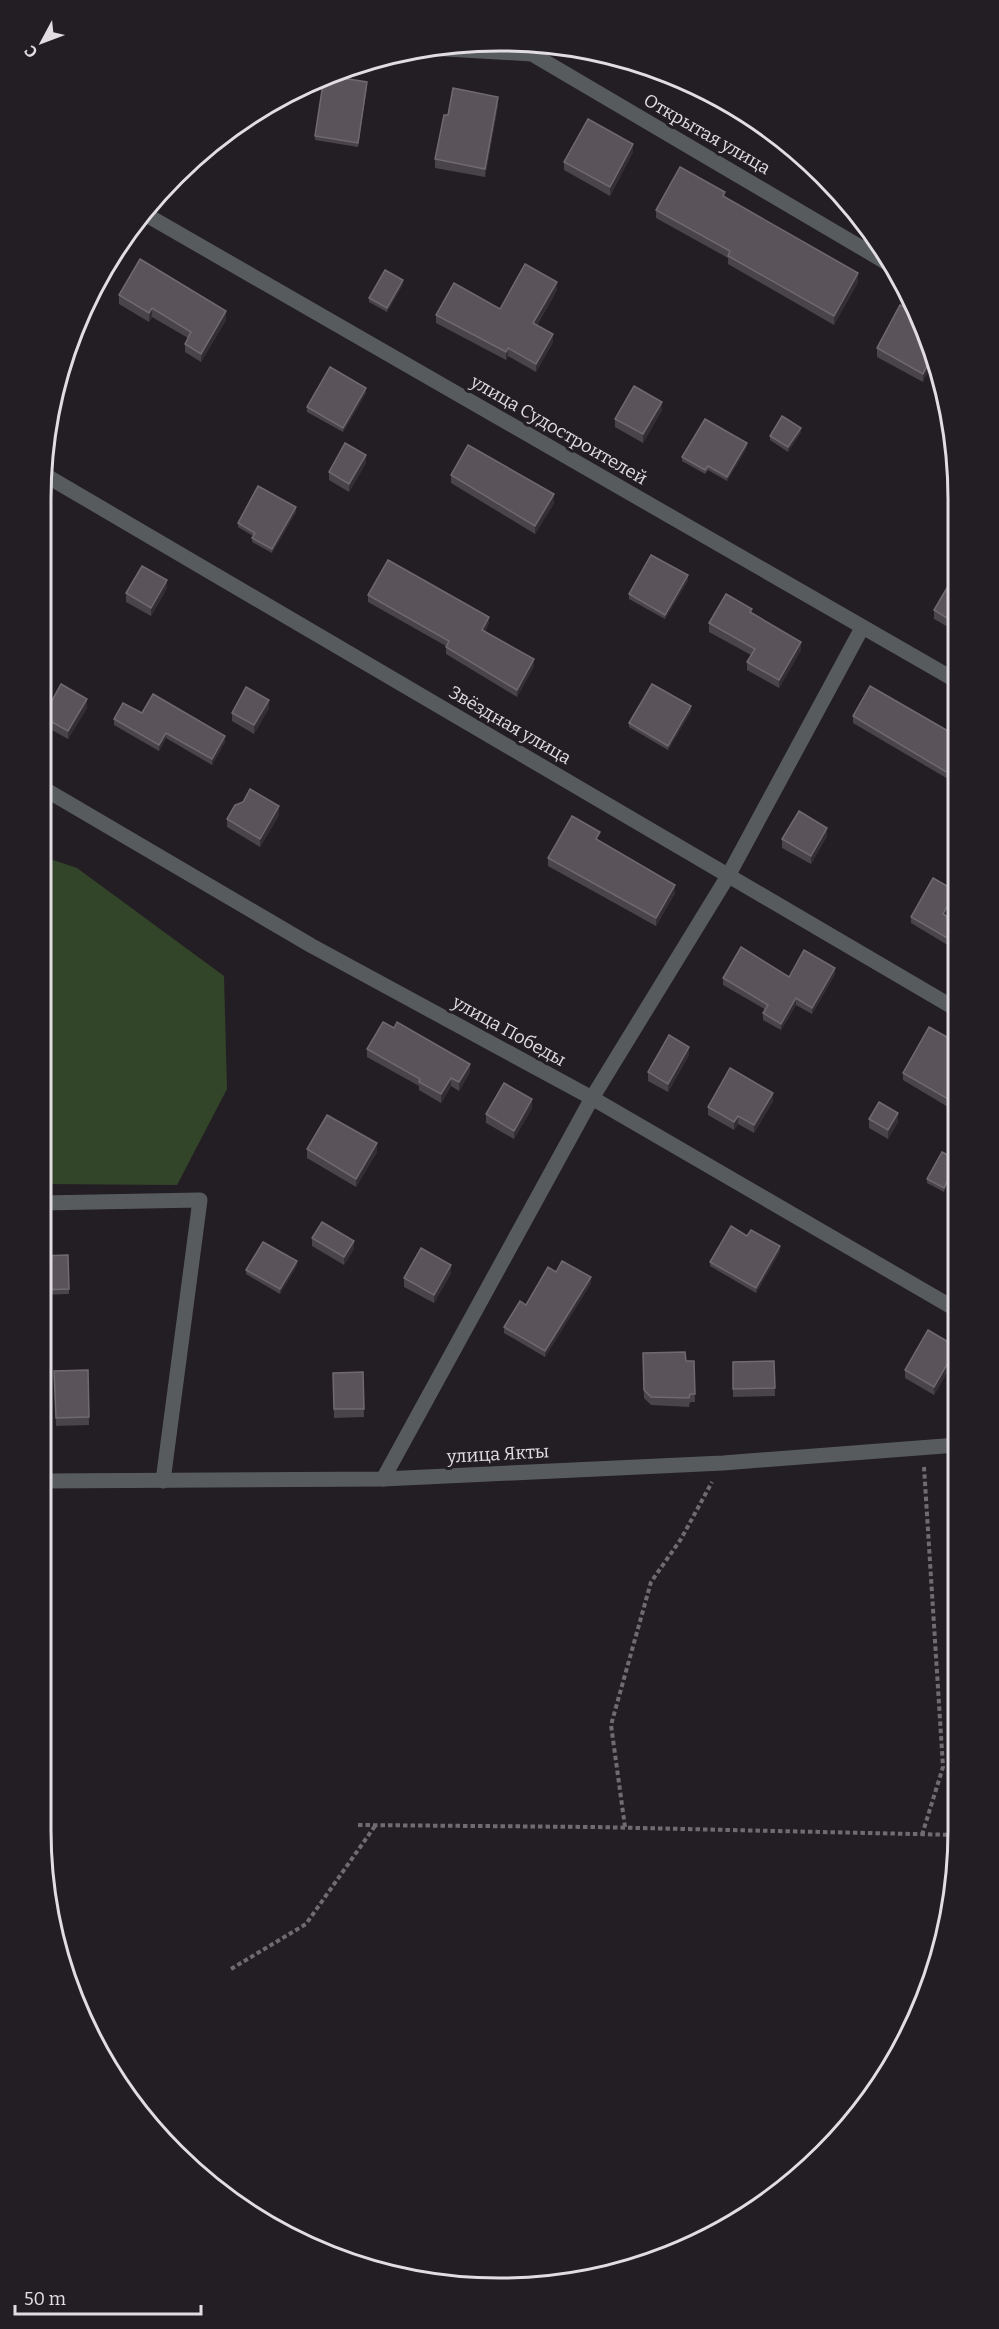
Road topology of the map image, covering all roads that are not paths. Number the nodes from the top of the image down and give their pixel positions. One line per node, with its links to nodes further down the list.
1 (537, 53): 3 (street, Открытая улица)
2 (151, 218): 5 (street, улица Судостроителей)
3 (876, 256)
4 (52, 479): 8 (street, Звёздная улица)
5 (862, 628): 6 (street, улица Судостроителей); 8 (street)
6 (948, 676)
7 (51, 793): 10 (street, улица Победы)
8 (728, 876): 9 (street, Звёздная улица); 10 (street)
9 (948, 1004)
10 (592, 1098): 12 (street, улица Победы); 14 (street)
11 (51, 1203): 16 (street)
12 (948, 1305)
13 (948, 1446): 14 (street, улица Якты)
14 (383, 1479): 16 (street, улица Якты)
15 (51, 1481): 16 (street, улица Якты)
16 (164, 1481)

